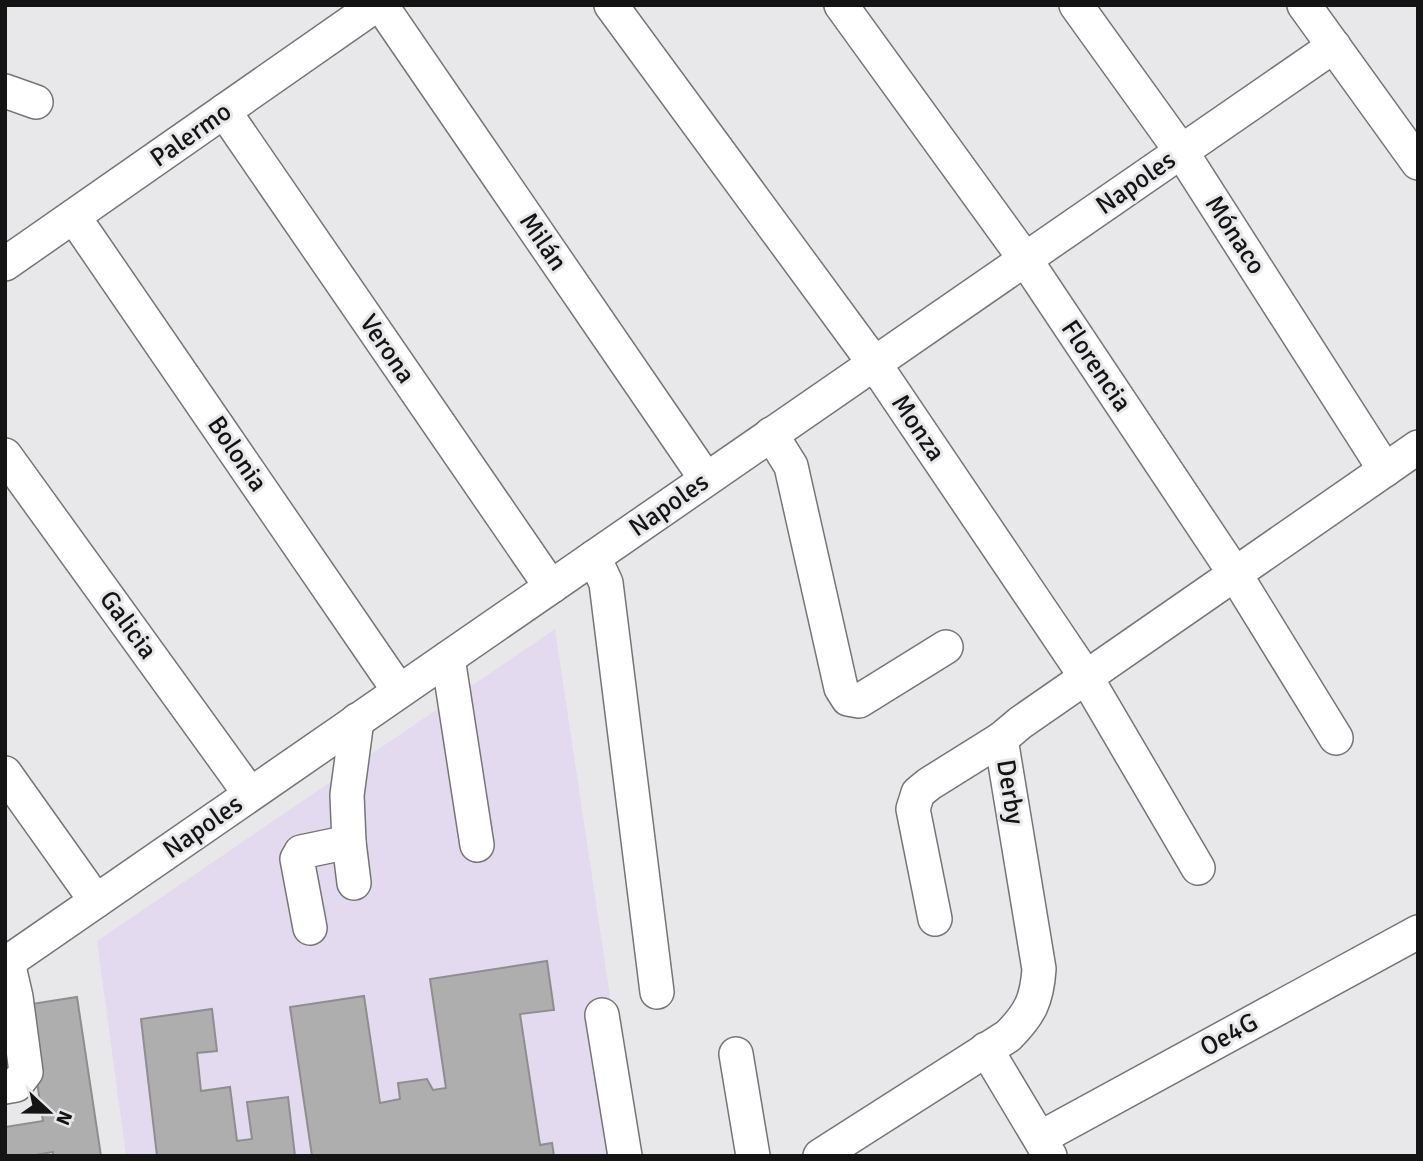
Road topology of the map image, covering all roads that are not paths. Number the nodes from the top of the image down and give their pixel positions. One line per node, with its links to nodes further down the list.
1 (378, 5): 9 (street, Palermo); 20 (street, Milán)
2 (611, 5): 15 (street, Monza)
3 (841, 5): 13 (street, Florencia)
4 (1076, 5): 10 (street, Mónaco)
5 (1304, 5): 6 (street)
6 (1334, 47): 10 (street, Napoles); 11 (street)
7 (5, 91): 8 (street)
8 (36, 102)
9 (224, 111): 12 (street, Palermo); 23 (street, Verona)
10 (1181, 151): 13 (street, Napoles); 19 (street, Mónaco)
11 (1418, 163)
12 (74, 217): 14 (street, Palermo); 27 (street, Bolonia)
13 (1025, 259): 15 (street, Napoles); 22 (street, Florencia)
14 (5, 264)
15 (874, 363): 16 (street, Napoles); 26 (street, Monza)
16 (772, 434): 20 (street, Napoles); 24 (street)
17 (1418, 447): 19 (street, Derby)
18 (5, 455): 32 (street, Galicia)
19 (1385, 470): 22 (street, Derby)
20 (706, 479): 21 (street, Napoles)
21 (594, 557): 23 (street, Napoles); 42 (street)
22 (1235, 575): 26 (street, Derby); 29 (street, Florencia)
23 (551, 587): 25 (street, Napoles)
24 (946, 647)
25 (448, 658): 27 (street, Napoles); 34 (street)
26 (1086, 677): 30 (street, Derby); 35 (street, Monza)
27 (400, 691): 28 (street, Napoles)
28 (357, 720): 32 (street, Napoles); 33 (street)
29 (1336, 738)
30 (1001, 739): 38 (street); 44 (street, Derby)
31 (5, 774): 37 (street)
32 (250, 794): 37 (street, Napoles)
33 (349, 842): 36 (street); 39 (street)
34 (477, 845)
35 (1198, 868)
36 (354, 883)
37 (96, 901): 41 (street, Napoles)
38 (935, 919)
39 (310, 928)
40 (1418, 932): 47 (street, Oe4G)
41 (6, 963): 46 (street)
42 (657, 992)
43 (602, 1015): 48 (street)
44 (986, 1049): 47 (street); 50 (street, Derby)
45 (736, 1054): 49 (street)
46 (5, 1087)
47 (1045, 1147)
48 (625, 1156)
49 (753, 1156)
50 (820, 1156)

